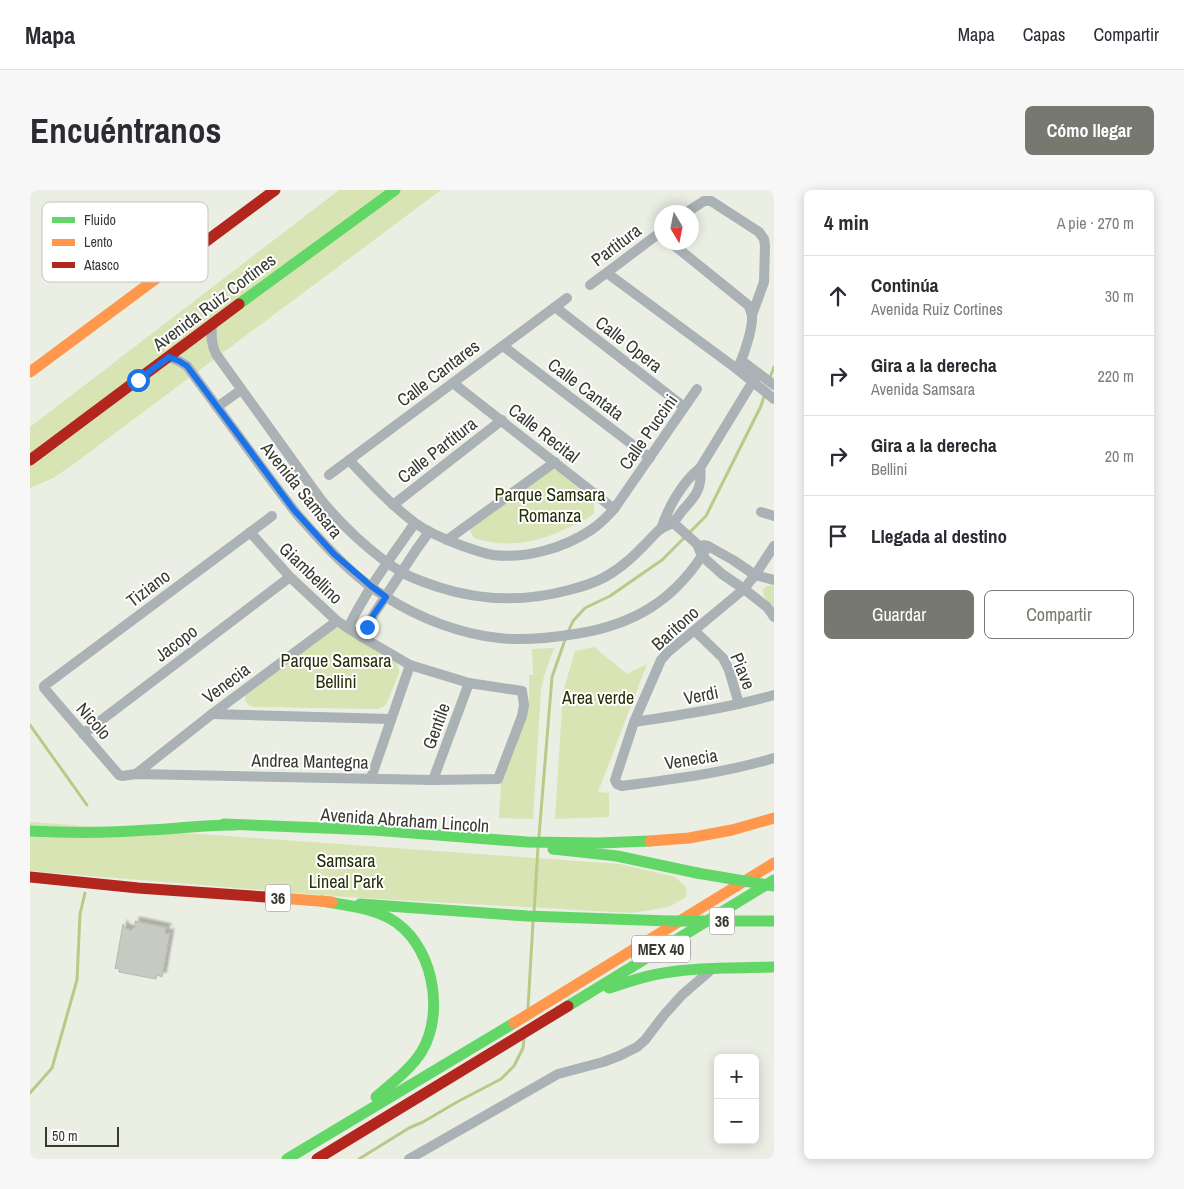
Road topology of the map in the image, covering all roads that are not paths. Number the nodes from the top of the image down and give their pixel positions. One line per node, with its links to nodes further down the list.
1 (275, 190): 5 (main road)
2 (395, 190): 13 (main road, Avenida Ruiz Cortines)
3 (698, 205): 12 (street)
4 (654, 238): 7 (street, Partitura)
5 (208, 240)
6 (680, 250): 12 (street)
7 (607, 273): 9 (street, Partitura); 16 (street)
8 (151, 282): 17 (main road)
9 (590, 284)
10 (567, 298): 11 (street, Calle Cantares)
11 (555, 307): 14 (street, Calle Cantares); 25 (street, Calle Opera)
12 (752, 315): 16 (street)
13 (212, 324): 15 (main road, Avenida Ruiz Cortines); 22 (street, Avenida Samsara)
14 (503, 346): 19 (street, Calle Cantares); 27 (street, Calle Cantata)
15 (169, 357): 24 (street, Avenida Samsara); 28 (main road, Avenida Ruiz Cortines)
16 (739, 365): 18 (street); 20 (street)
17 (30, 372)
18 (766, 379): 20 (street, Avenida Samsara)
19 (453, 383): 26 (street, Calle Recital); 29 (street, Calle Cantares)
20 (756, 385): 23 (street); 31 (street, Avenida Samsara)
21 (697, 388): 25 (street, Calle Puccini)
22 (241, 390): 24 (street); 47 (street, Avenida Samsara)
23 (774, 400)
24 (217, 407): 52 (street, Avenida Samsara)
25 (684, 407): 27 (street, Calle Puccini)
26 (502, 420): 30 (street, Calle Recital); 33 (street, Calle Partitura)
27 (650, 458): 34 (street, Calle Puccini)
28 (30, 460)
29 (348, 460): 32 (street, Calle Cantares); 33 (street, Calle Puccini)
30 (555, 462): 34 (street, Calle Recital); 42 (street)
31 (700, 468): 38 (street, Avenida Samsara); 38 (street, Avenida Samsara)
32 (329, 475)
33 (393, 505): 39 (street, Calle Puccini)
34 (614, 509): 42 (street, Calle Puccini)
35 (761, 512): 37 (street)
36 (272, 516): 40 (street, Tiziano)
37 (774, 516)
38 (669, 519): 43 (street); 48 (street, Avenida Samsara)
39 (415, 523): 41 (street, Calle Puccini); 47 (street)
40 (250, 532): 50 (street, Giambellino); 62 (street, Tiziano)
41 (429, 532): 42 (street, Calle Puccini); 48 (street)
42 (447, 540)
43 (697, 544): 44 (street); 46 (street)
44 (708, 546): 46 (street, Avenida Samsara); 49 (street)
45 (774, 546): 49 (street, Baritono)
46 (702, 556): 53 (street); 54 (street, Avenida Samsara)
47 (388, 563): 48 (street, Avenida Samsara); 52 (street)
48 (401, 572): 54 (street)
49 (755, 575): 51 (street); 53 (street, Baritono)
50 (290, 577): 56 (street, Giambellino); 68 (street, Jacopo)
51 (774, 580)
52 (371, 586): 54 (street, Avenida Samsara); 57 (street)
53 (744, 589): 55 (street); 58 (street, Baritono)
54 (386, 597): 59 (street)
55 (774, 617)
56 (337, 621): 57 (street, Giambellino); 65 (street, Venecia)
57 (348, 628): 59 (street, Giambellino)
58 (695, 631): 64 (street, Piave); 67 (street, Baritono)
59 (362, 637): 60 (street, Giambellino)
60 (410, 664): 61 (street, Giambellino); 66 (street)
61 (469, 683): 73 (street, Gentile); 74 (street, Giambellino)
62 (44, 686): 68 (street, Nicolo)
63 (774, 695): 64 (street, Verdi)
64 (739, 704): 67 (street, Verdi)
65 (212, 714): 66 (street); 70 (street, Venecia)
66 (390, 719): 72 (street)
67 (634, 722): 75 (street, Baritono)
68 (83, 734): 71 (street, Nicolo)
69 (774, 758): 75 (street, Venecia)
70 (136, 774): 71 (street, Andrea Mantegna); 72 (street, Andrea Mantegna)
71 (122, 776)
72 (371, 778): 73 (street, Andrea Mantegna)
73 (433, 780): 74 (street, Andrea Mantegna)
74 (497, 780)
75 (615, 780)
76 (774, 818): 78 (main road)
77 (30, 823): 80 (main road)
78 (224, 824): 80 (main road, Avenida Abraham Lincoln); 84 (main road, Avenida Abraham Lincoln, bridge)
79 (30, 832): 80 (main road, Avenida Abraham Lincoln)
80 (68, 833)
81 (774, 863): 90 (main road, MEX 40)
82 (30, 877): 85 (main road, 36)
83 (774, 880): 89 (main road, MEX 40)
84 (774, 886)
85 (322, 901): 86 (main road, 36, bridge); 90 (main road)
86 (774, 921)
87 (774, 967): 88 (main road)
88 (712, 969): 89 (main road); 93 (street)
89 (572, 1003): 92 (main road, MEX 40)
90 (328, 1135): 91 (main road, MEX 40)
91 (287, 1159)
92 (317, 1159)
93 (409, 1159)

